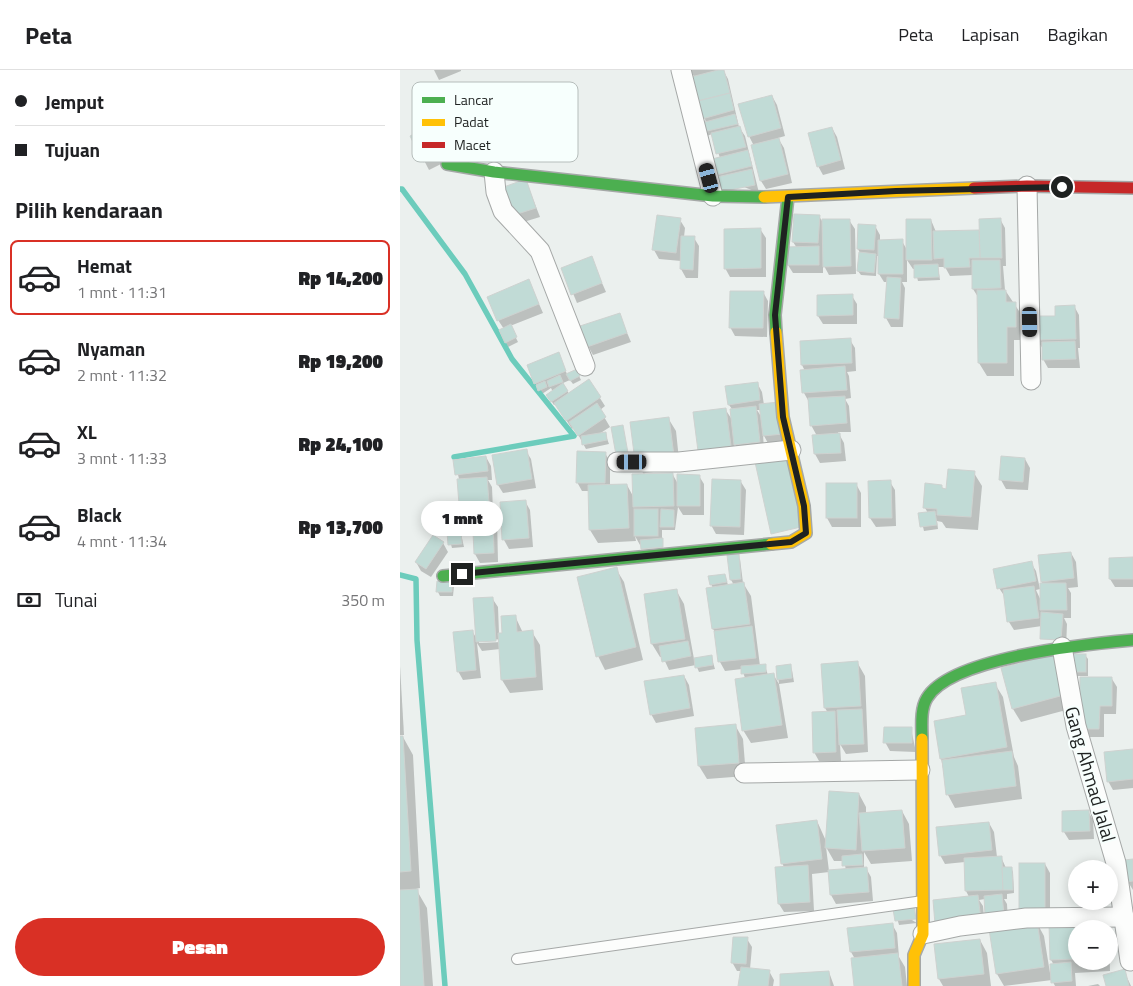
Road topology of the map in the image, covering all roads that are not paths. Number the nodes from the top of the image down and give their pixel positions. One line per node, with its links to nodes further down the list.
1 (680, 70): 6 (street)
2 (447, 164): 3 (street)
3 (494, 172): 6 (street); 8 (street)
4 (1026, 186): 5 (street); 7 (street); 9 (street)
5 (1133, 188)
6 (713, 196): 7 (street)
7 (788, 197): 10 (street)
8 (585, 366)
9 (1031, 380)
10 (791, 450): 11 (street); 12 (street)
11 (617, 462)
12 (443, 576)
13 (1133, 640): 14 (street)
14 (1062, 647): 15 (street); 18 (street, Gang Ahmad Jalal)
15 (920, 770): 16 (street); 17 (street)
16 (744, 773)
17 (924, 900): 19 (street); 20 (lane)
18 (1124, 917): 19 (street); 21 (street, Gang Ahmad Jalal)
19 (922, 934): 22 (street)
20 (517, 959)
21 (1130, 961)
22 (914, 986)

